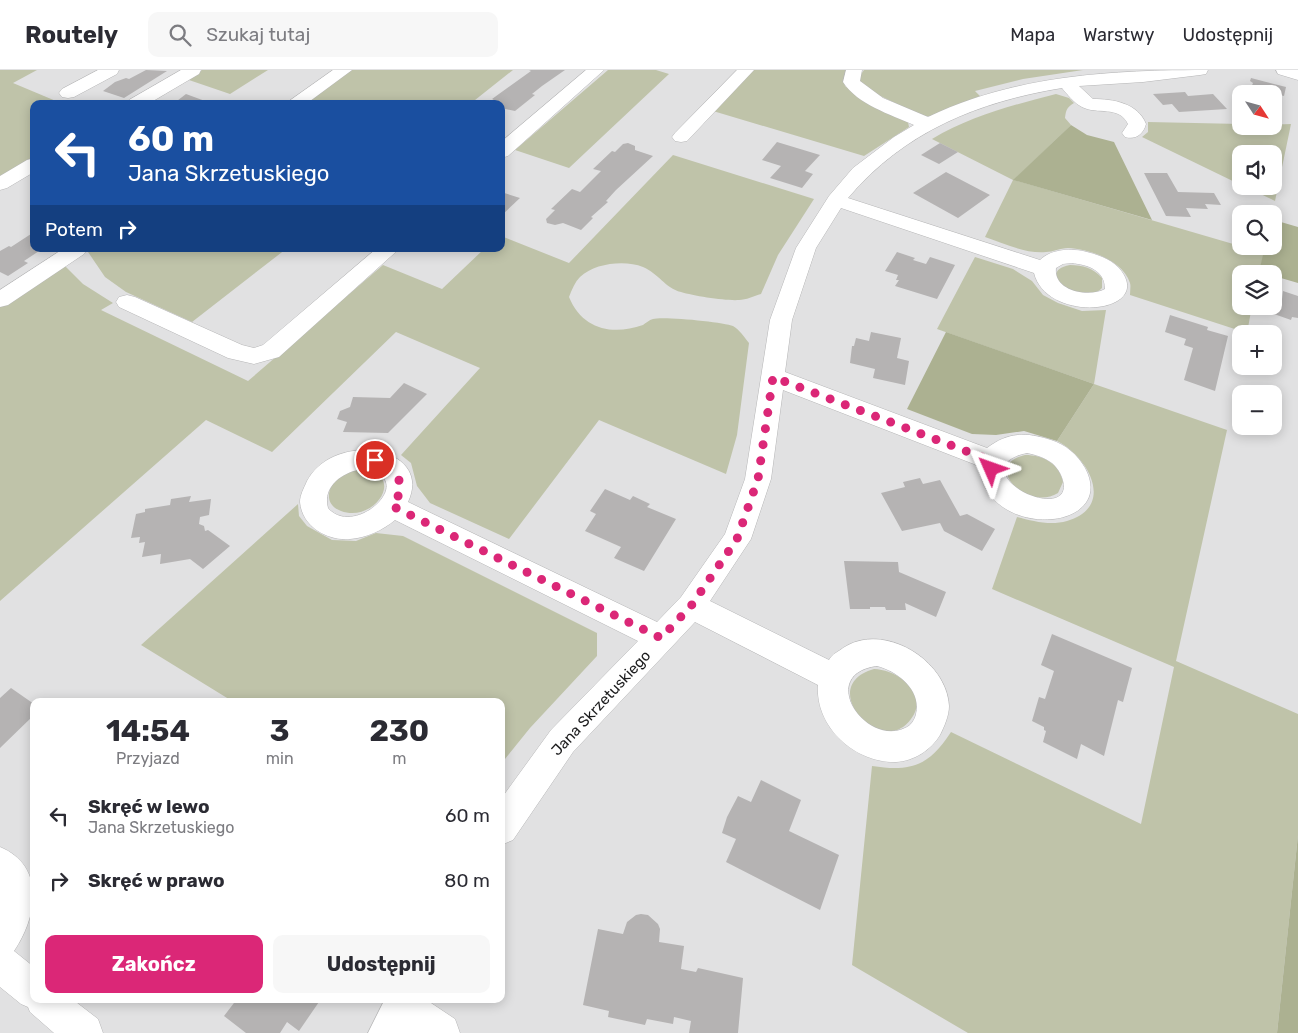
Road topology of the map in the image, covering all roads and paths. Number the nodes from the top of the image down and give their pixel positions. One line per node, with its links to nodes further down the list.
1 (111, 70): 11 (street)
2 (193, 70): 12 (street)
3 (344, 70): 13 (street)
4 (596, 70): 17 (street)
5 (746, 70): 16 (street)
6 (854, 70): 14 (street)
7 (1284, 70): 9 (street)
8 (1183, 71): 10 (street, Jana Skrzetuskiego)
9 (1298, 75)
10 (1066, 82): 14 (street, Jana Skrzetuskiego); 15 (street)
11 (68, 93)
12 (142, 100)
13 (300, 100)
14 (928, 124): 20 (street, Jana Skrzetuskiego)
15 (1131, 133)
16 (681, 137)
17 (505, 149)
18 (30, 166): 19 (street)
19 (0, 184)
20 (836, 200): 23 (street); 26 (street, Jana Skrzetuskiego)
21 (72, 252): 24 (street)
22 (386, 252): 25 (street)
23 (1045, 268)
24 (0, 300)
25 (128, 302)
26 (773, 377): 27 (street); 29 (street, Jana Skrzetuskiego)
27 (992, 461)
28 (392, 506): 30 (street)
29 (691, 606): 30 (street, Jana Skrzetuskiego); 31 (street)
30 (661, 638): 32 (street, Jana Skrzetuskiego)
31 (834, 678)
32 (505, 822)
33 (0, 864): 34 (street)
34 (0, 940)
35 (0, 962): 36 (street)
36 (30, 988)
37 (48, 1003): 39 (street)
38 (398, 1012): 40 (street)
39 (84, 1033)
40 (440, 1033)

